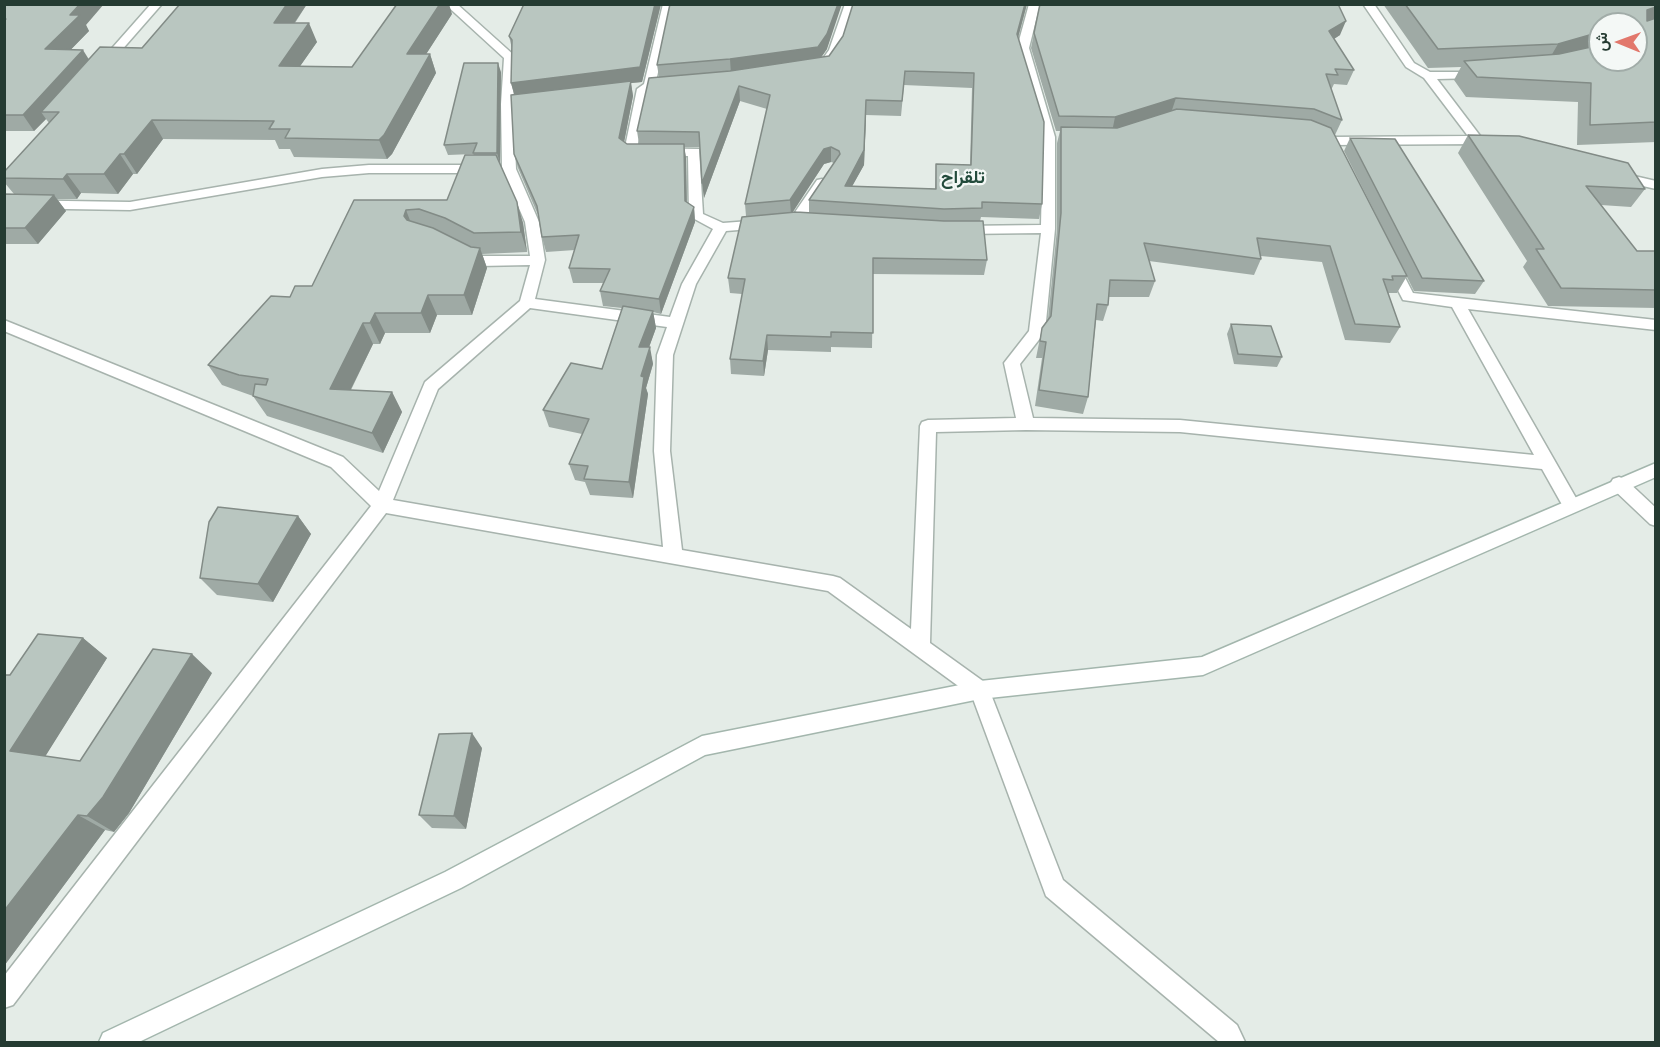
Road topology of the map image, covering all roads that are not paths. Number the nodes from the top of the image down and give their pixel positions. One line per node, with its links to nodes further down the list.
1 (157, 4): 9 (street)
2 (450, 4): 15 (street)
3 (668, 4): 21 (street)
4 (851, 4): 7 (street)
5 (1035, 4): 22 (street)
6 (1368, 4): 10 (street)
7 (811, 69)
8 (1495, 73): 10 (street)
9 (96, 74)
10 (1428, 76): 12 (street)
11 (1296, 129): 12 (street)
12 (1477, 140): 13 (street)
13 (1500, 146)
14 (831, 168): 19 (street)
15 (509, 169): 18 (street); 26 (street)
16 (1604, 172): 17 (street)
17 (1656, 185)
18 (4, 204)
19 (785, 222): 20 (street); 21 (street)
20 (817, 222)
21 (721, 227): 29 (street)
22 (1047, 229): 23 (street); 32 (street)
23 (953, 230)
24 (447, 244): 26 (street)
25 (1382, 245): 27 (street)
26 (538, 260): 28 (street)
27 (1457, 302): 31 (street); 33 (street)
28 (527, 303): 29 (street); 36 (street)
29 (676, 322): 39 (street)
30 (4, 325): 36 (street)
31 (1656, 325)
32 (1026, 424): 33 (street); 40 (street)
33 (1547, 463): 37 (street)
34 (1656, 469): 35 (street)
35 (1618, 484): 37 (street); 38 (street)
36 (382, 505): 39 (street); 42 (street)
37 (1571, 505): 41 (street)
38 (1656, 519)
39 (673, 556): 40 (street)
40 (920, 646): 41 (street)
41 (980, 690): 43 (street); 44 (street)
42 (4, 996)
43 (112, 1042)
44 (1233, 1042)

